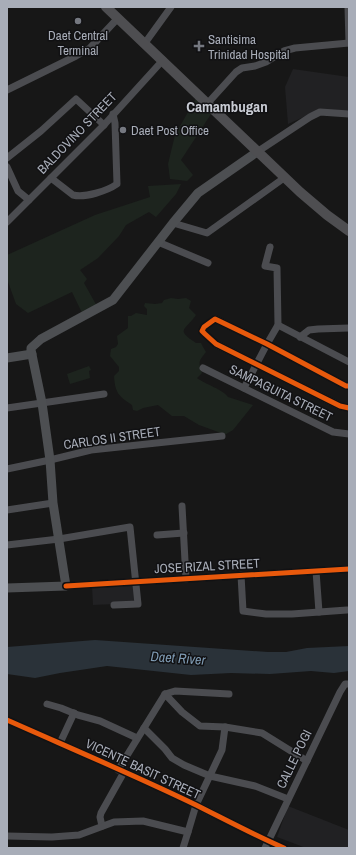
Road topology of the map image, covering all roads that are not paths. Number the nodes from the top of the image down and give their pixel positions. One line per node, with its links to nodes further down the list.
1 (106, 7): 4 (highway)
2 (171, 7): 5 (street)
3 (348, 7): 6 (street)
4 (118, 18): 5 (highway); 8 (street)
5 (145, 43): 7 (highway)
6 (349, 43): 9 (street)
7 (163, 60): 9 (highway); 10 (street, BALDOVINO STREET)
8 (7, 90)
9 (207, 104): 13 (highway)
10 (113, 114): 12 (street, BALDOVINO STREET); 16 (street)
11 (349, 114): 13 (street)
12 (104, 125): 14 (street); 16 (street, BALDOVINO STREET)
13 (257, 152): 17 (highway); 20 (main road)
14 (7, 158)
15 (7, 167): 18 (street)
16 (51, 178): 18 (street, BALDOVINO STREET)
17 (284, 178): 20 (street); 21 (highway)
18 (29, 200): 19 (street, BALDOVINO STREET)
19 (7, 222)
20 (173, 223): 22 (main road)
21 (349, 231)
22 (158, 242): 24 (street); 29 (main road)
23 (270, 247): 25 (street)
24 (208, 263)
25 (278, 325): 27 (street); 28 (street)
26 (349, 328): 27 (street)
27 (300, 337): 31 (street)
28 (267, 344): 32 (street); 32 (street); 34 (street)
29 (32, 354): 30 (main road); 37 (main road)
30 (7, 358)
31 (349, 362)
32 (257, 364): 35 (street); 39 (street)
33 (203, 368): 35 (street, SAMPAGUITA STREET)
34 (349, 386)
35 (244, 388): 40 (street, SAMPAGUITA STREET)
36 (104, 394): 37 (street)
37 (42, 404): 38 (street); 42 (main road)
38 (7, 408)
39 (349, 408)
40 (349, 434)
41 (222, 436): 42 (street, CARLOS II STREET)
42 (50, 460): 43 (street, CARLOS II STREET); 44 (main road)
43 (7, 468)
44 (53, 503): 46 (street); 49 (main road)
45 (182, 506): 47 (street)
46 (7, 510)
47 (184, 533): 48 (street); 54 (street)
48 (157, 536)
49 (59, 539): 50 (street); 55 (street); 57 (main road)
50 (7, 545)
51 (349, 569): 52 (street, JOSE RIZAL STREET)
52 (316, 571): 53 (street, JOSE RIZAL STREET); 60 (street)
53 (241, 575): 54 (street, JOSE RIZAL STREET); 60 (street)
54 (186, 579): 55 (street, JOSE RIZAL STREET)
55 (136, 582): 57 (street, JOSE RIZAL STREET); 58 (street)
56 (7, 586): 57 (main road)
57 (66, 586)
58 (114, 605)
59 (347, 610): 60 (street)
60 (319, 612)
61 (349, 684): 71 (street, CALLE POGI)
62 (165, 694): 63 (street); 67 (street); 68 (street)
63 (229, 694)
64 (47, 704): 65 (street)
65 (74, 713): 69 (street); 70 (street)
66 (7, 720): 70 (street, VICENTE BASIT STREET)
67 (225, 727): 71 (street); 73 (street)
68 (144, 728): 69 (street); 73 (street)
69 (138, 738): 72 (street)
70 (60, 743): 72 (street, VICENTE BASIT STREET)
71 (307, 761): 74 (street, CALLE POGI)
72 (121, 771): 75 (street, VICENTE BASIT STREET); 76 (street)
73 (210, 776): 74 (street); 75 (street)
74 (288, 799): 79 (street, CALLE POGI)
75 (196, 805): 77 (street); 79 (street, VICENTE BASIT STREET)
76 (102, 826): 77 (street); 78 (street)
77 (188, 832): 80 (street)
78 (7, 836)
79 (266, 844): 81 (street, VICENTE BASIT STREET)
80 (183, 848)
81 (284, 848)

